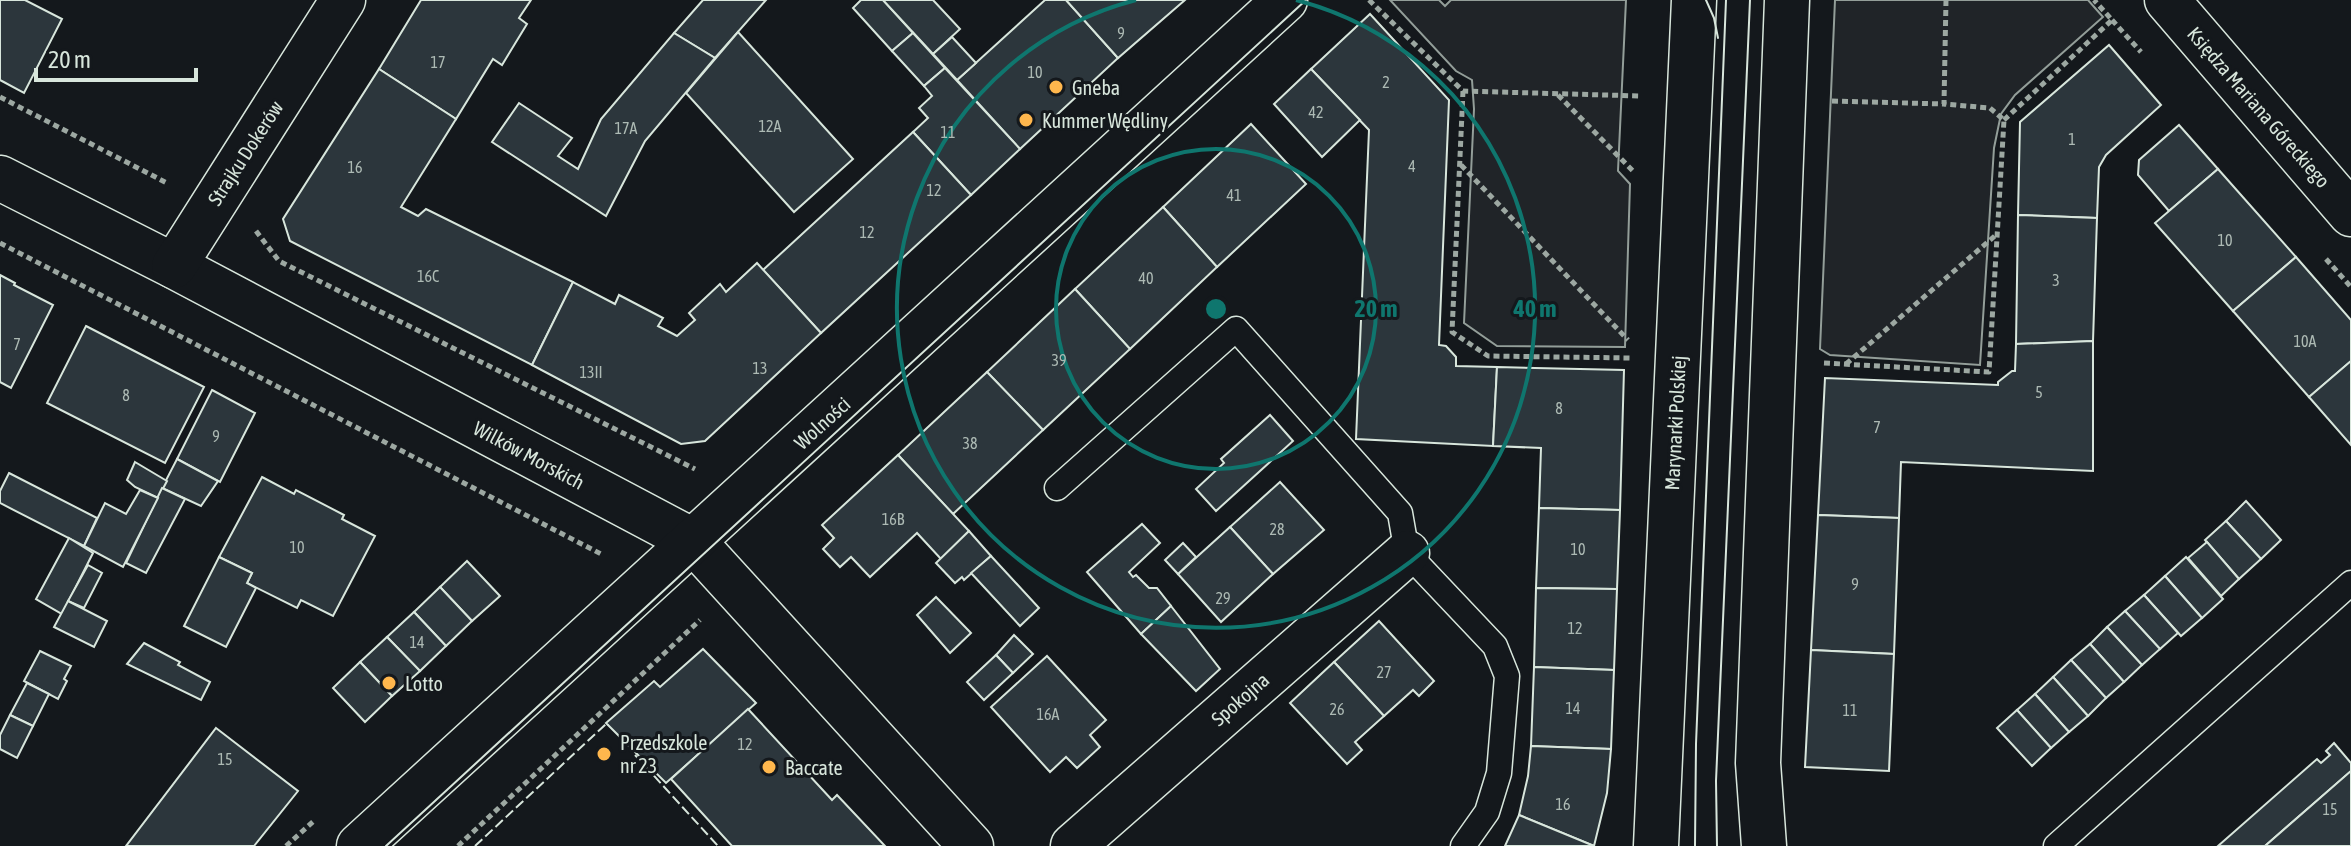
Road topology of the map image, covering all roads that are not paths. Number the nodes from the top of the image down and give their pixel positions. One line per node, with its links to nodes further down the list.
1 (343, 0): 8 (street, Strajku Dokerów)
2 (1285, 0): 10 (street, Wolności)
3 (1694, 0): 17 (street, Marynarki Polskiej)
4 (1787, 0): 18 (street)
5 (2167, 0): 7 (street, Księdza Mariana Góreckiego)
6 (0, 178): 8 (street, Wilków Morskich)
7 (2351, 214)
8 (174, 266): 10 (street, Wilków Morskich)
9 (1057, 488): 11 (lane)
10 (693, 541): 13 (street, Wolności); 14 (street, Wilków Morskich)
11 (1407, 553): 15 (street, Spokojna); 16 (lane)
12 (2351, 583): 19 (lane)
13 (359, 846)
14 (971, 846)
15 (1073, 846)
16 (1463, 846)
17 (1656, 846)
18 (1764, 846)
19 (2056, 846)

